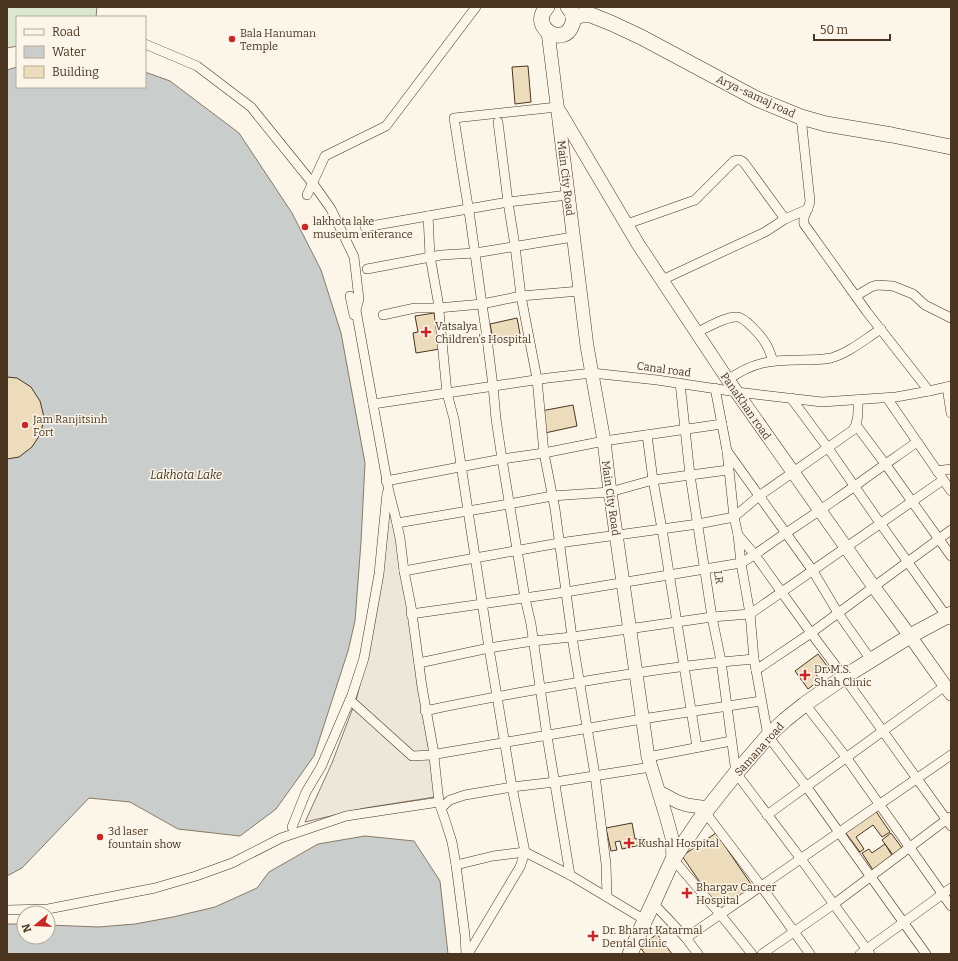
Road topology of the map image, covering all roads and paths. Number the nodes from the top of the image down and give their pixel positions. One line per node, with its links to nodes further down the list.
1 (476, 7): 10 (street)
2 (545, 7): 4 (main road)
3 (571, 12): 4 (main road); 7 (main road, Arya-samaj road)
4 (548, 32): 6 (street, Main City Road)
5 (146, 44): 10 (street)
6 (557, 107): 12 (street, Main City Road); 14 (street); 18 (street, PanaKhan road)
7 (801, 117): 9 (main road, Arya-samaj road); 15 (street)
8 (498, 122): 13 (street)
9 (951, 147)
10 (313, 183): 11 (street); 50 (street)
11 (307, 195)
12 (568, 195): 13 (street); 20 (street, Main City Road)
13 (508, 202): 14 (street); 21 (street)
14 (469, 209): 16 (street); 22 (street)
15 (808, 209): 17 (street); 29 (street)
16 (428, 216): 19 (street); 23 (street)
17 (785, 220): 18 (street); 25 (street)
18 (627, 224): 25 (street, PanaKhan road)
19 (365, 226)
20 (573, 237): 21 (street); 26 (street, Main City Road)
21 (515, 246): 22 (street); 28 (street)
22 (475, 253): 23 (street); 30 (street)
23 (430, 256): 24 (street); 31 (street)
24 (367, 269)
25 (662, 280): 35 (street, PanaKhan road)
26 (580, 291): 28 (street); 37 (street, Main City Road)
27 (350, 296): 50 (street)
28 (521, 296): 30 (street); 38 (street)
29 (856, 296): 33 (street); 34 (street)
30 (482, 304): 31 (street); 41 (street)
31 (438, 308): 32 (street); 46 (street)
32 (383, 315)
33 (951, 318)
34 (881, 329): 36 (street); 44 (street)
35 (697, 332): 36 (street); 39 (street, PanaKhan road)
36 (773, 361): 39 (street)
37 (592, 372): 38 (street, Canal road); 40 (street, Canal road); 56 (street, Main City Road)
38 (537, 379): 41 (street, Canal road); 60 (street)
39 (728, 380): 45 (street, PanaKhan road)
40 (680, 383): 43 (street, Canal road); 54 (street, LR)
41 (493, 386): 46 (street, Canal road); 61 (street)
42 (949, 386): 44 (street, Canal road); 51 (street)
43 (715, 388): 45 (street, Canal road); 52 (street)
44 (929, 391): 48 (street, Canal road)
45 (737, 392): 47 (street, Canal road); 67 (street, PanaKhan road)
46 (447, 393): 50 (street, Canal road); 63 (street)
47 (791, 398): 49 (street, Canal road); 58 (street)
48 (887, 398): 49 (street, Canal road); 57 (street)
49 (858, 400): 53 (street)
50 (373, 404): 71 (street)
51 (951, 413)
52 (722, 424): 54 (street); 59 (street)
53 (856, 425): 58 (street); 62 (street)
54 (686, 429): 55 (street); 68 (street, LR)
55 (647, 435): 56 (street); 69 (street)
56 (604, 441): 60 (street); 74 (street, Main City Road)
57 (917, 442): 62 (street); 66 (street)
58 (828, 448): 67 (street); 72 (street)
59 (727, 451): 65 (street); 76 (street)
60 (544, 453): 61 (street); 75 (street)
61 (502, 459): 63 (street); 78 (street)
62 (886, 465): 72 (street); 77 (street)
63 (462, 467): 71 (street); 79 (street)
64 (951, 469): 66 (street)
65 (728, 470): 68 (street); 81 (street)
66 (937, 471): 70 (street)
67 (793, 472): 76 (street); 80 (street, PanaKhan road)
68 (690, 475): 69 (street); 84 (street, LR)
69 (653, 480): 74 (street); 85 (street)
70 (943, 480): 73 (street); 77 (street)
71 (386, 481): 82 (street); 133 (street)
72 (854, 486): 80 (street); 83 (street)
73 (951, 491)
74 (610, 492): 75 (street); 89 (street, Main City Road)
75 (552, 496): 78 (street); 91 (street)
76 (759, 496): 81 (street); 87 (street)
77 (912, 502): 83 (street); 90 (street)
78 (509, 504): 79 (street); 93 (street)
79 (468, 510): 82 (street); 96 (street)
80 (820, 510): 87 (street); 92 (street, PanaKhan road)
81 (734, 517): 84 (street); 88 (street)
82 (397, 522): 100 (street)
83 (880, 523): 92 (street); 97 (street)
84 (698, 524): 85 (street); 99 (street, LR)
85 (662, 529): 89 (street); 102 (street)
86 (951, 530): 90 (street)
87 (785, 533): 94 (street); 101 (street)
88 (738, 534): 94 (street); 98 (street)
89 (616, 535): 91 (street); 103 (street, Main City Road)
90 (939, 539): 95 (street); 97 (street)
91 (559, 543): 93 (street); 105 (street)
92 (846, 548): 101 (street); 104 (street, PanaKhan road)
93 (517, 550): 96 (street); 107 (street)
94 (755, 555): 98 (street); 106 (street)
95 (951, 556)
96 (475, 558): 100 (street); 108 (street)
97 (908, 561): 104 (street); 113 (street)
98 (741, 563): 99 (street); 111 (street)
99 (705, 568): 102 (street); 112 (street, LR)
100 (404, 571): 110 (street)
101 (813, 571): 106 (street); 109 (street)
102 (669, 575): 103 (street); 114 (street)
103 (623, 582): 105 (street); 115 (street, Main City Road)
104 (874, 588): 109 (street); 117 (street, PanaKhan road)
105 (566, 592): 107 (street); 118 (street)
106 (782, 592): 111 (street); 116 (street)
107 (525, 598): 108 (street); 119 (street)
108 (482, 604): 110 (street); 120 (street)
109 (838, 613): 116 (street); 122 (street)
110 (412, 614): 124 (street)
111 (750, 614): 112 (street); 121 (street)
112 (712, 617): 114 (street); 123 (street, LR)
113 (950, 617): 117 (main road, Samana road)
114 (677, 622): 115 (street); 125 (street)
115 (629, 629): 118 (street); 127 (street, Main City Road)
116 (811, 633): 126 (street); 128 (street)
117 (910, 636): 122 (main road, Samana road); 131 (street, PanaKhan road)
118 (572, 638): 119 (street); 129 (street)
119 (533, 641): 120 (street); 130 (street)
120 (489, 648): 124 (street); 132 (street)
121 (754, 659): 123 (street); 126 (street)
122 (871, 660): 128 (main road, Samana road)
123 (721, 661): 125 (street); 136 (street, LR)
124 (419, 663): 137 (street)
125 (684, 666): 127 (street); 138 (street)
126 (756, 670): 134 (street)
127 (636, 673): 129 (street); 139 (street, Main City Road)
128 (844, 678): 135 (main road, Samana road); 141 (street)
129 (579, 682): 130 (street); 140 (street)
130 (540, 688): 132 (street); 142 (street)
131 (948, 690): 141 (street)
132 (497, 697): 137 (street); 145 (street)
133 (350, 700): 147 (street); 163 (street)
134 (761, 701): 136 (street); 143 (street)
135 (805, 704): 143 (main road, Samana road); 149 (street)
136 (727, 706): 138 (street); 144 (street, LR)
137 (425, 711): 147 (street)
138 (691, 712): 139 (street); 146 (street)
139 (642, 719): 140 (street); 150 (street, Main City Road)
140 (587, 728): 142 (street); 152 (street)
141 (882, 731): 149 (street); 153 (street)
142 (547, 736): 145 (street); 154 (street)
143 (768, 736): 151 (main road, Samana road); 155 (street)
144 (731, 741): 146 (street); 151 (street, LR)
145 (505, 742): 147 (street); 156 (street)
146 (697, 747): 150 (street)
147 (432, 755): 159 (street)
148 (951, 755): 153 (street)
149 (846, 757): 155 (street); 158 (street)
150 (649, 762): 152 (street); 157 (street, Main City Road)
151 (736, 773): 160 (main road, Samana road); 161 (street)
152 (595, 775): 154 (street); 175 (street)
153 (917, 779): 158 (street); 162 (street)
154 (555, 782): 156 (street); 170 (street)
155 (806, 786): 161 (street); 164 (street)
156 (512, 787): 159 (street); 166 (street)
157 (659, 792): 160 (street); 167 (street, Main City Road)
158 (880, 804): 164 (street); 165 (street)
159 (440, 805): 169 (street); 179 (street)
160 (707, 810): 167 (main road, Samana road); 172 (street)
161 (767, 815): 168 (street)
162 (949, 820): 165 (street)
163 (292, 827)
164 (839, 833): 168 (street); 171 (street)
165 (909, 846): 171 (street); 174 (street)
166 (525, 852): 169 (street); 170 (street); 186 (street)
167 (673, 859): 176 (main road, Main City Road); 180 (street)
168 (801, 859): 172 (street); 177 (street)
169 (456, 865): 186 (street)
170 (570, 875): 175 (street)
171 (871, 877): 177 (street); 182 (street)
172 (761, 886): 180 (street); 183 (street)
173 (951, 888): 174 (street)
174 (943, 894): 178 (street); 182 (street)
175 (607, 897): 181 (street)
176 (653, 904): 181 (main road, Main City Road); 184 (street)
177 (834, 904): 183 (street); 185 (street)
178 (951, 906)
179 (7, 910)
180 (720, 914): 184 (street); 189 (street)
181 (644, 920): 187 (main road, Main City Road)
182 (903, 922): 185 (street); 192 (street)
183 (794, 932): 190 (street); 191 (street)
184 (686, 938): 188 (street)
185 (866, 952)
186 (467, 954)
187 (630, 954)
188 (698, 954)
189 (752, 954)
190 (762, 954)
191 (810, 954)
192 (926, 954)

